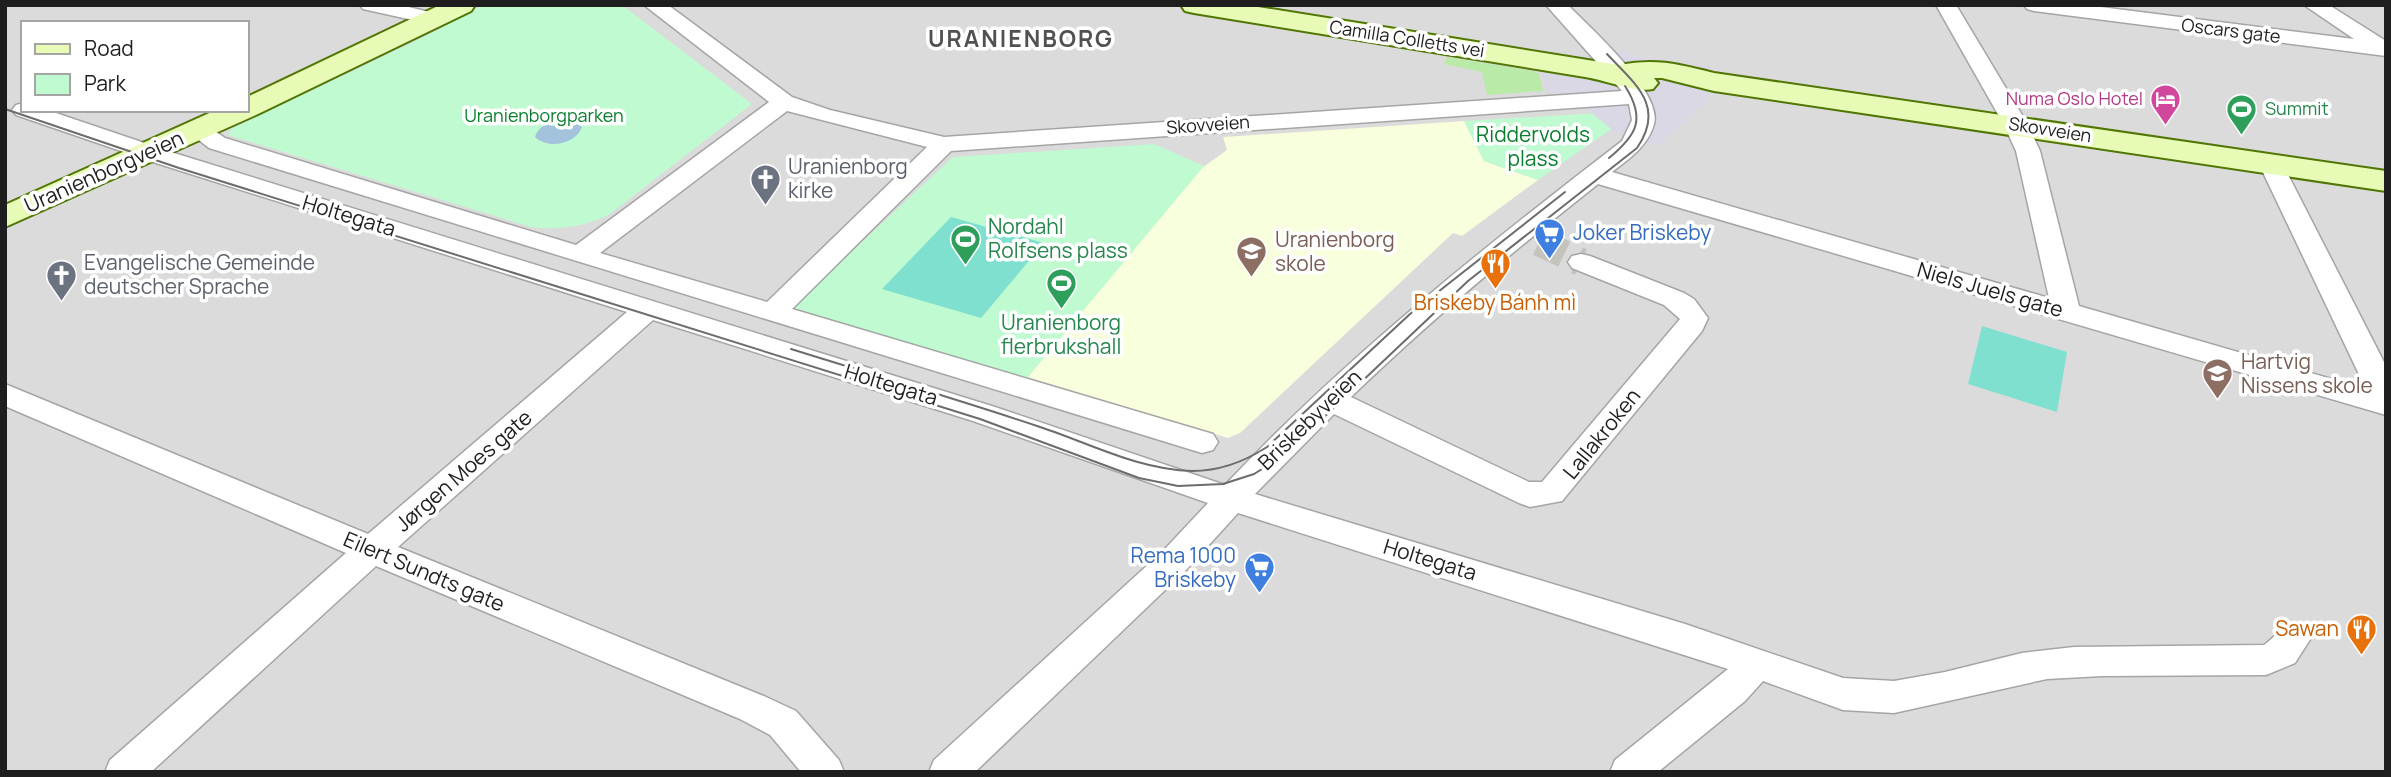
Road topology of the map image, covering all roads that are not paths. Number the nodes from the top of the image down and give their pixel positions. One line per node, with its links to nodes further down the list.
1 (370, 5): 9 (street)
2 (462, 5): 9 (street)
3 (654, 5): 12 (street, Skovveien)
4 (1194, 5): 11 (street, Camilla Colletts vei)
5 (1556, 5): 11 (street)
6 (1946, 5): 16 (street)
7 (2034, 5): 10 (street, Oscars gate)
8 (2314, 5): 10 (street)
9 (435, 19): 13 (street)
10 (2385, 51)
11 (1629, 85): 16 (street, Skovveien); 18 (street, Skovveien); 21 (street, Briskebyveien)
12 (784, 102): 18 (street, Skovveien); 24 (street)
13 (248, 108)
14 (29, 112): 19 (street, Holtegata)
15 (237, 112): 17 (street, Uranienborgveien)
16 (2016, 125): 20 (street, Skovveien); 28 (street)
17 (198, 130): 19 (street, Uranienborgveien); 24 (street, Holtegata)
18 (944, 144): 27 (street)
19 (149, 153): 23 (street, Uranienborgveien); 26 (street, Holtegata)
20 (2271, 164): 22 (street, Skovveien); 31 (street)
21 (1595, 175): 28 (street, Niels Juels gate); 30 (street, Briskebyveien)
22 (2386, 181)
23 (5, 217)
24 (580, 255): 27 (street, Holtegata)
25 (1581, 262): 30 (street, Lallakroken)
26 (648, 310): 33 (street, Holtegata); 34 (street, Jørgen Moes gate)
27 (773, 312): 32 (street, Holtegata)
28 (2066, 312): 31 (street, Niels Juels gate)
29 (5, 394): 34 (street, Eilert Sundts gate)
30 (1331, 400): 33 (street, Briskebyveien)
31 (2384, 405)
32 (1202, 442)
33 (1233, 498): 36 (street, Holtegata); 39 (street, Briskebyveien)
34 (372, 551): 37 (street, Jørgen Moes gate); 38 (street, Eilert Sundts gate)
35 (2293, 638): 36 (street, Holtegata)
36 (1744, 677): 40 (street)
37 (124, 772)
38 (825, 772)
39 (948, 772)
40 (1629, 772)

